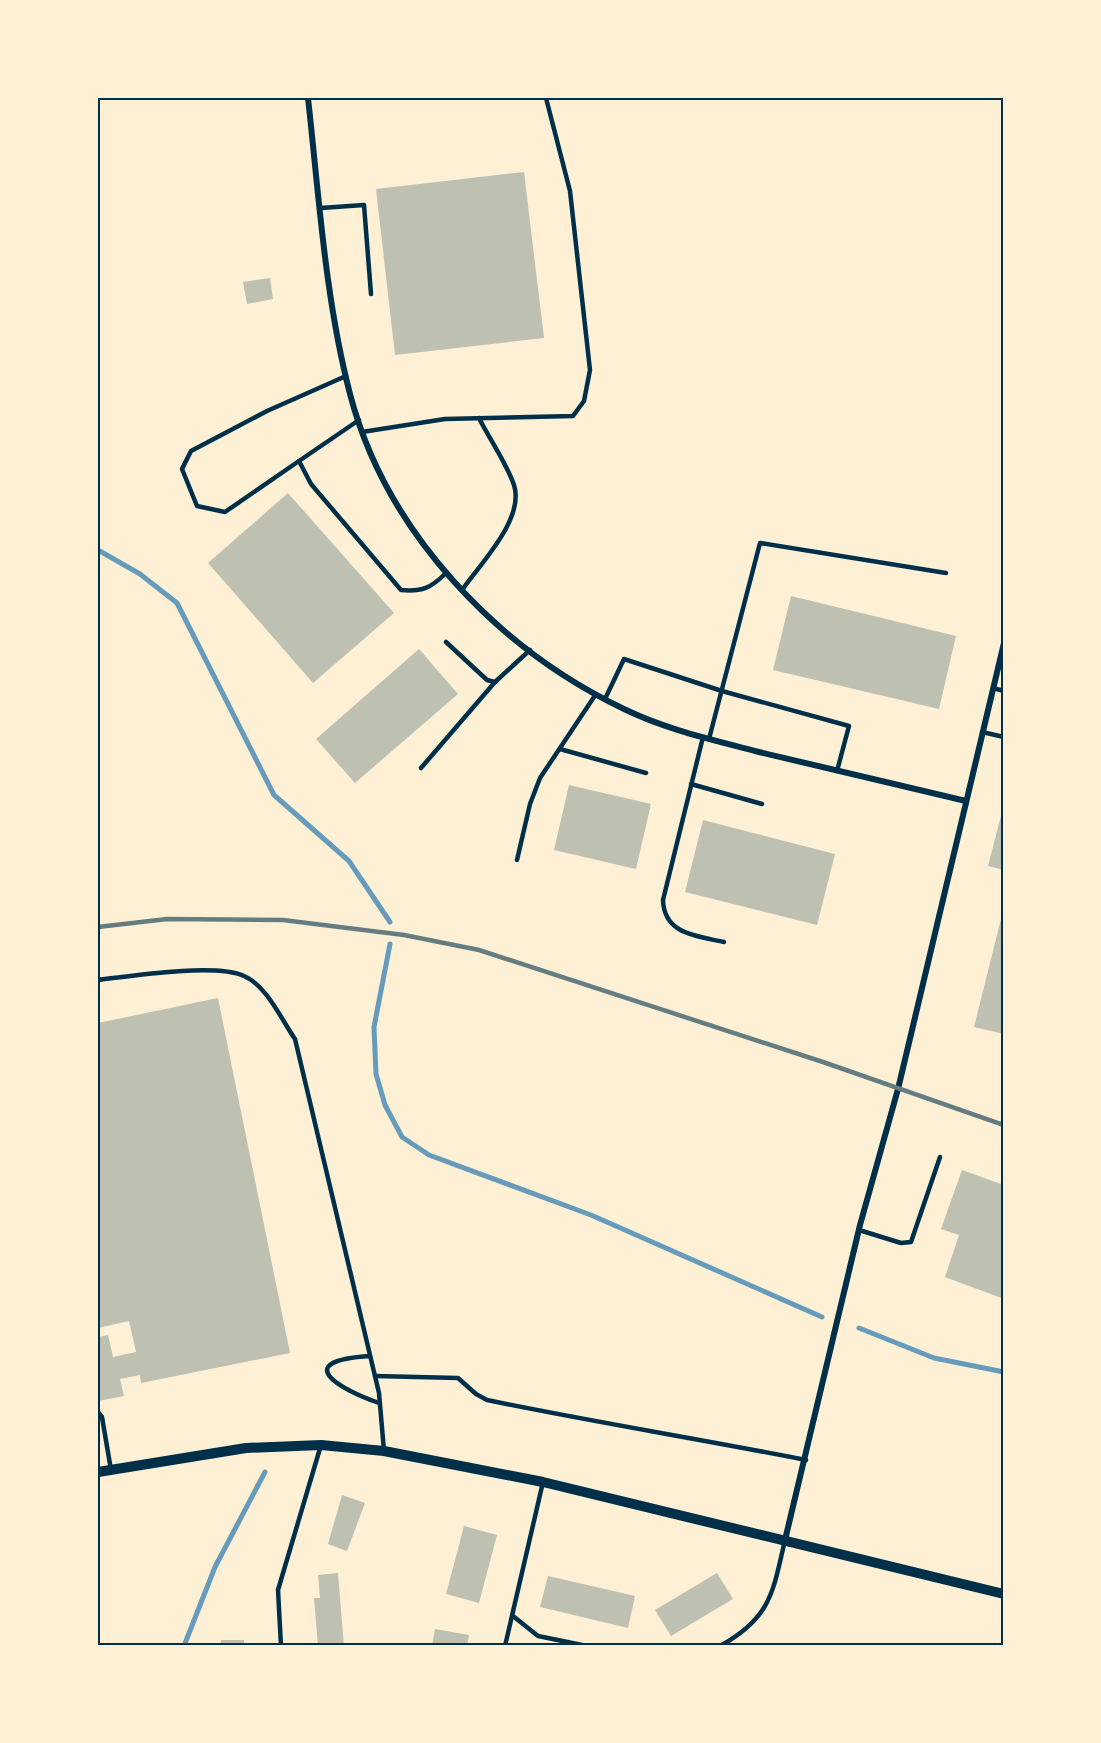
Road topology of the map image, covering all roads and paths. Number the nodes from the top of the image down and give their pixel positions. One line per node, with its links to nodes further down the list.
1 (308, 98): 3 (street)
2 (546, 98): 6 (lane)
3 (321, 208): 4 (lane); 5 (street)
4 (371, 294)
5 (346, 376): 7 (street); 9 (lane)
6 (479, 418): 8 (lane); 12 (lane)
7 (358, 420): 8 (street); 9 (lane)
8 (362, 432): 10 (street)
9 (299, 460): 10 (lane)
10 (446, 573): 12 (street)
11 (946, 573): 18 (lane)
12 (462, 590): 15 (street)
13 (446, 642): 16 (lane)
14 (1004, 643): 17 (street)
15 (530, 650): 16 (lane); 20 (street)
16 (495, 682): 26 (lane)
17 (993, 688): 19 (lane); 22 (street)
18 (722, 691): 21 (lane); 24 (lane); 27 (lane)
19 (1004, 691)
20 (596, 694): 21 (street); 25 (lane)
21 (605, 699): 24 (street)
22 (982, 732): 23 (lane); 30 (street)
23 (1004, 737)
24 (706, 738): 27 (street); 29 (lane)
25 (560, 749): 28 (lane); 32 (lane)
26 (421, 768)
27 (837, 771): 30 (street)
28 (646, 773)
29 (691, 784): 31 (lane); 33 (lane)
30 (966, 801): 36 (street)
31 (762, 804)
32 (517, 860)
33 (724, 942)
34 (98, 980): 37 (lane)
35 (940, 1157): 36 (lane)
36 (859, 1230): 43 (street)
37 (370, 1356): 38 (lane); 39 (lane)
38 (375, 1376): 39 (lane); 43 (lane)
39 (380, 1404): 42 (lane)
40 (98, 1412): 44 (lane)
41 (321, 1445): 42 (street); 44 (street); 50 (lane)
42 (384, 1451): 46 (street)
43 (806, 1460): 47 (street)
44 (111, 1470): 45 (street)
45 (98, 1472)
46 (543, 1482): 47 (street); 49 (lane)
47 (785, 1540): 48 (street); 53 (lane)
48 (1003, 1592)
49 (513, 1616): 51 (lane); 52 (lane)
50 (281, 1646)
51 (505, 1646)
52 (587, 1646)
53 (720, 1646)

